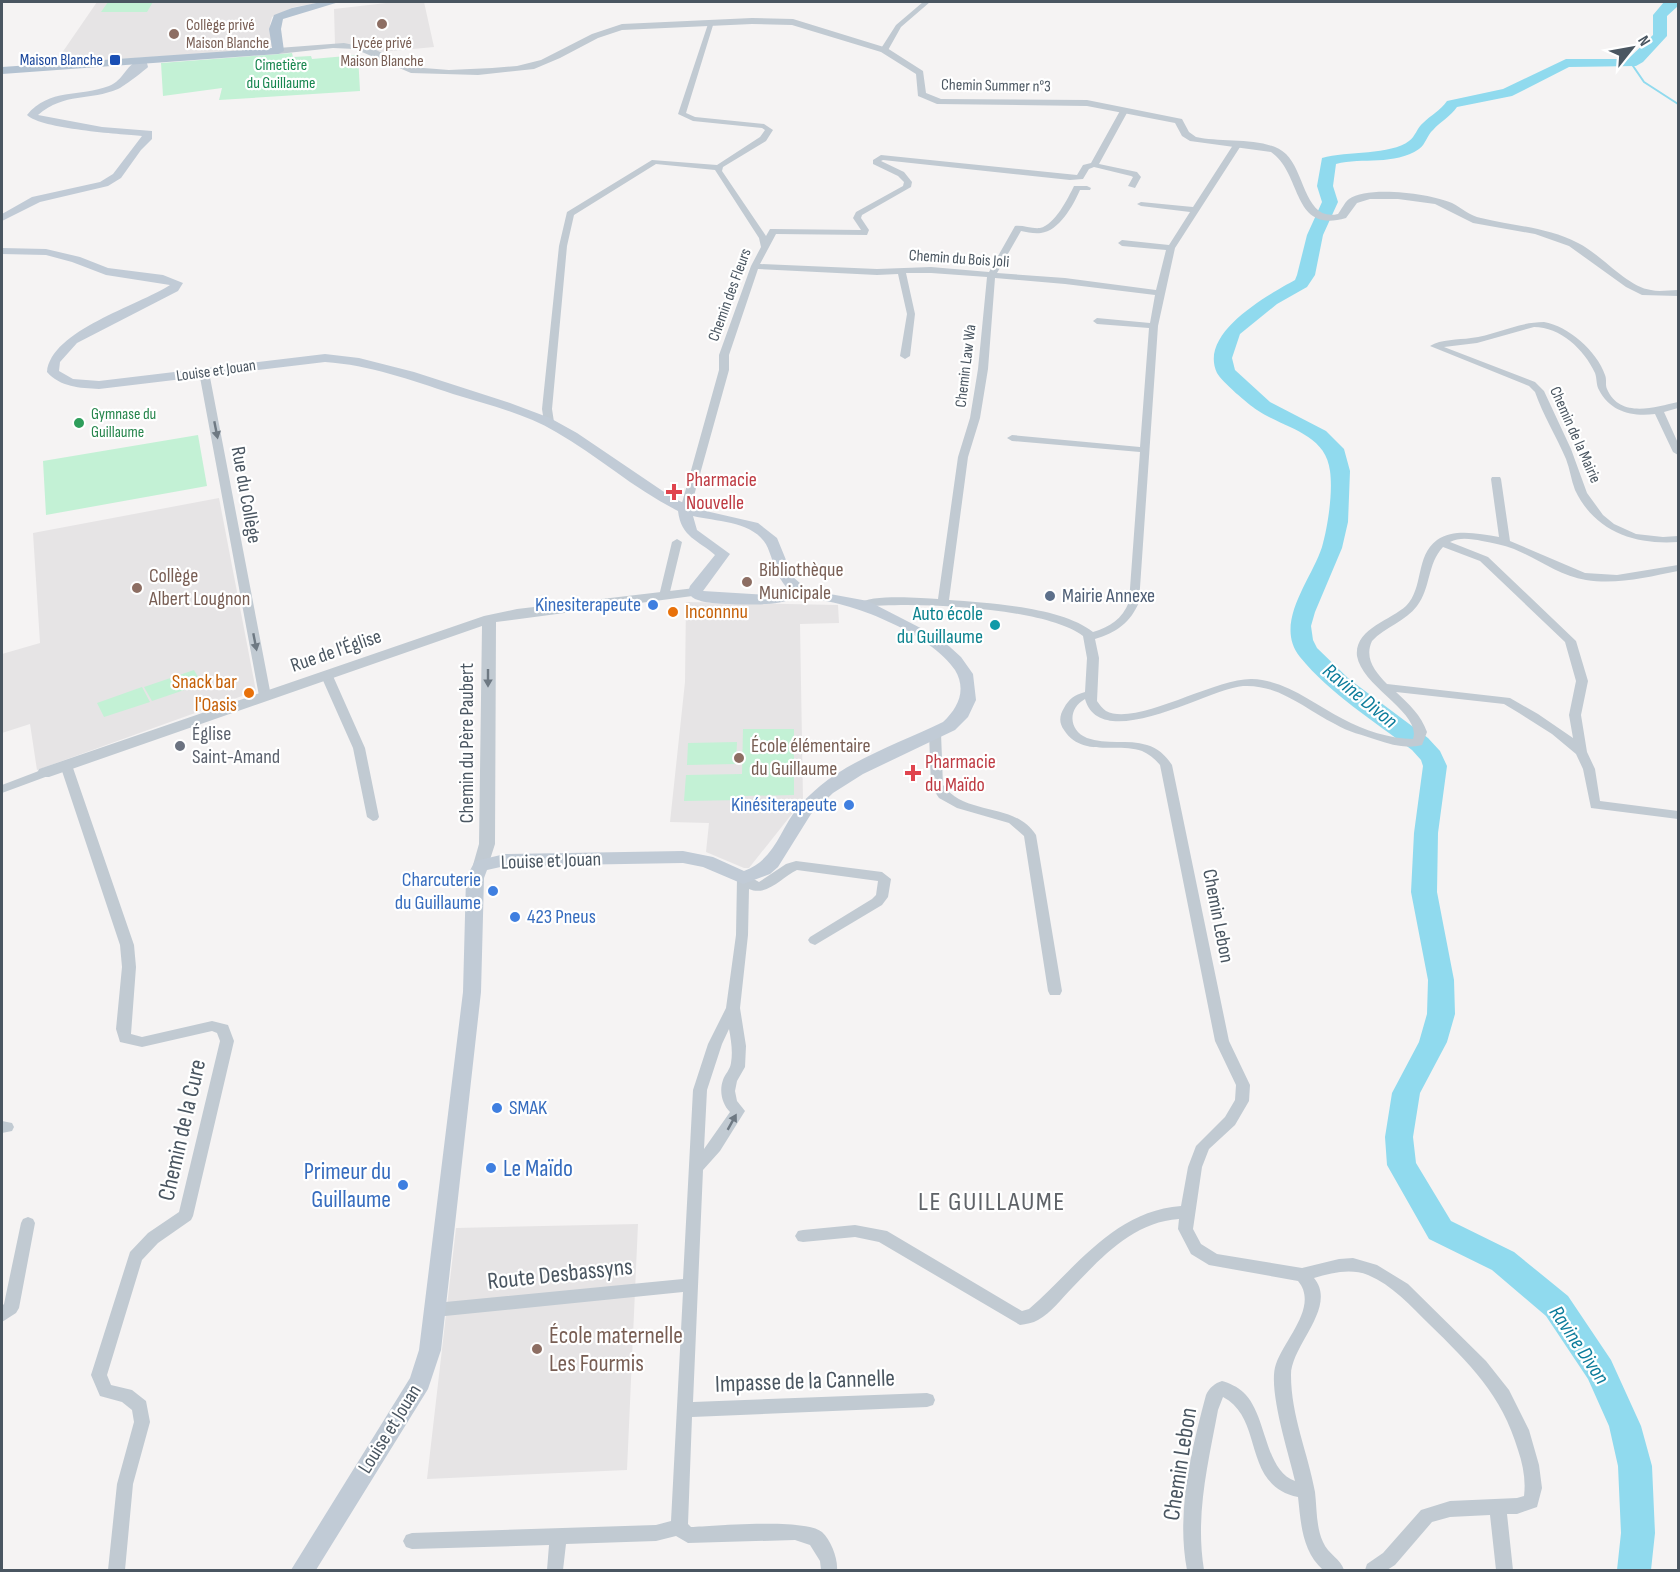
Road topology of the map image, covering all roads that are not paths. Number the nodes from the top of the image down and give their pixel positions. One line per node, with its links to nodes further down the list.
1 (334, 2): 5 (main road)
2 (927, 2): 4 (street)
3 (711, 22): 4 (street, Chemin Summer n°3); 5 (street, Chemin Summer n°3); 11 (street)
4 (884, 50): 8 (street, Chemin Summer n°3)
5 (278, 51): 6 (main road)
6 (133, 66): 7 (main road); 16 (main road)
7 (2, 70)
8 (1125, 111): 9 (street, Chemin Summer n°3); 10 (street)
9 (1238, 144): 15 (street); 25 (street, Chemin Summer n°3)
10 (1094, 165): 12 (street); 18 (street)
11 (720, 168): 18 (street, Chemin des Fleurs); 32 (street)
12 (1132, 186)
13 (1087, 188): 23 (street, Chemin Law Wa)
14 (1141, 204): 15 (street)
15 (1194, 210): 19 (street)
16 (2, 218)
17 (1122, 243): 19 (street)
18 (764, 246): 21 (street, Chemin des Fleurs)
19 (1171, 248): 24 (street)
20 (2, 251): 29 (main road, Louise et Jouan)
21 (755, 266): 22 (street, Chemin du Bois Joli); 37 (street, Chemin des Fleurs)
22 (901, 270): 23 (street, Chemin du Bois Joli); 28 (street)
23 (991, 276): 24 (street, Chemin du Bois Joli); 46 (street, Chemin Law Wa)
24 (1160, 293): 27 (street)
25 (1678, 293)
26 (1096, 321): 27 (street)
27 (1154, 326): 34 (street)
28 (905, 356)
29 (204, 372): 32 (main road, Louise et Jouan); 53 (street, Rue du Collège, one-way to 53)
30 (1678, 405): 31 (street, Chemin de la Mairie)
31 (1659, 412): 35 (street); 38 (street, Chemin de la Mairie)
32 (549, 422): 37 (main road, Louise et Jouan)
33 (1012, 438): 34 (street)
34 (1145, 450): 49 (street)
35 (1678, 452)
36 (1496, 479): 41 (street)
37 (685, 510): 43 (main road); 44 (main road, Louise et Jouan)
38 (1678, 539)
39 (676, 542): 45 (street)
40 (1441, 542): 41 (street); 51 (street); 55 (street)
41 (1505, 542): 42 (street)
42 (1678, 568)
43 (695, 592): 44 (main road); 45 (street, Rue de l'Église)
44 (803, 594): 47 (main road)
45 (664, 596): 48 (street, Rue de l'Église)
46 (943, 603): 47 (street); 49 (street)
47 (863, 604): 54 (main road)
48 (489, 619): 50 (street, Rue de l'Église); 61 (street, Chemin du Père Paubert, one-way to 61)
49 (1089, 637): 52 (street)
50 (327, 676): 53 (street, Rue de l'Église); 60 (street)
51 (1380, 687): 52 (street); 55 (street)
52 (1090, 695): 67 (street, Chemin Lebon)
53 (266, 696): 56 (street, Rue de l'Église)
54 (935, 733): 62 (main road); 64 (street)
55 (1581, 751): 59 (street)
56 (66, 765): 57 (street, Rue de l'Église); 81 (street, Chemin de la Cure)
57 (44, 773): 58 (street, Rue de l'Église)
58 (2, 789)
59 (1678, 815)
60 (373, 817)
61 (481, 865): 62 (main road, Louise et Jouan); 72 (main road, Louise et Jouan)
62 (743, 878): 63 (street); 65 (street)
63 (815, 940)
64 (1055, 991)
65 (733, 1008): 66 (street); 66 (street, one-way to 65)
66 (696, 1168): 71 (street)
67 (1188, 1212): 69 (street); 70 (street, Chemin Lebon)
68 (28, 1223): 73 (street)
69 (803, 1236)
70 (1302, 1275): 76 (street); 77 (street)
71 (690, 1285): 72 (street, Route Desbassyns); 75 (street)
72 (435, 1310): 82 (main road, Louise et Jouan)
73 (2, 1315)
74 (927, 1400): 75 (street, Impasse de la Cannelle)
75 (684, 1410): 78 (street)
76 (1306, 1491): 85 (street, Chemin Lebon); 86 (street)
77 (1498, 1507): 87 (street); 88 (street)
78 (679, 1527): 79 (street); 84 (street)
79 (558, 1536): 80 (street); 83 (street)
80 (412, 1542)
81 (117, 1570)
82 (303, 1570)
83 (555, 1570)
84 (830, 1570)
85 (1195, 1570)
86 (1336, 1570)
87 (1372, 1570)
88 (1505, 1570)

